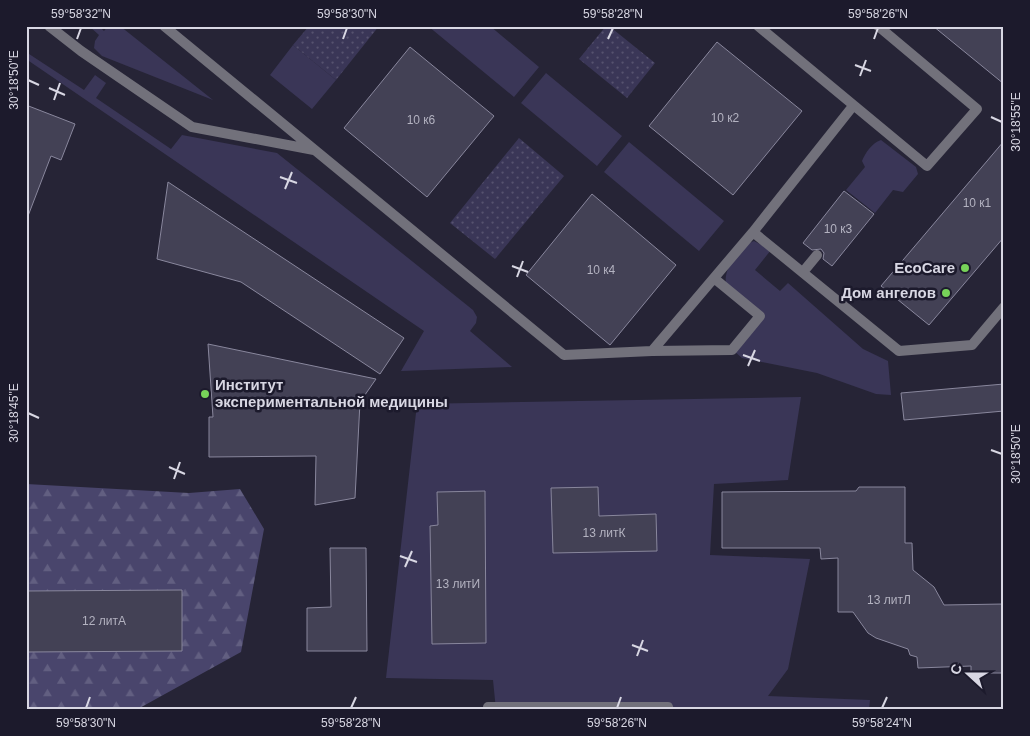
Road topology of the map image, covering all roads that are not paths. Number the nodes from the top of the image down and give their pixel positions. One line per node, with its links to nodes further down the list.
1 (49, 26): 6 (lane)
2 (164, 26): 6 (lane)
3 (758, 26): 5 (lane)
4 (878, 26): 5 (lane)
5 (853, 106): 7 (lane)
6 (315, 150): 12 (lane)
7 (753, 232): 9 (lane); 10 (lane)
8 (817, 254): 9 (lane)
9 (803, 272): 11 (lane)
10 (715, 279): 12 (lane); 12 (lane)
11 (1004, 307)
12 (652, 351)
13 (488, 710): 14 (lane)
14 (668, 710)

